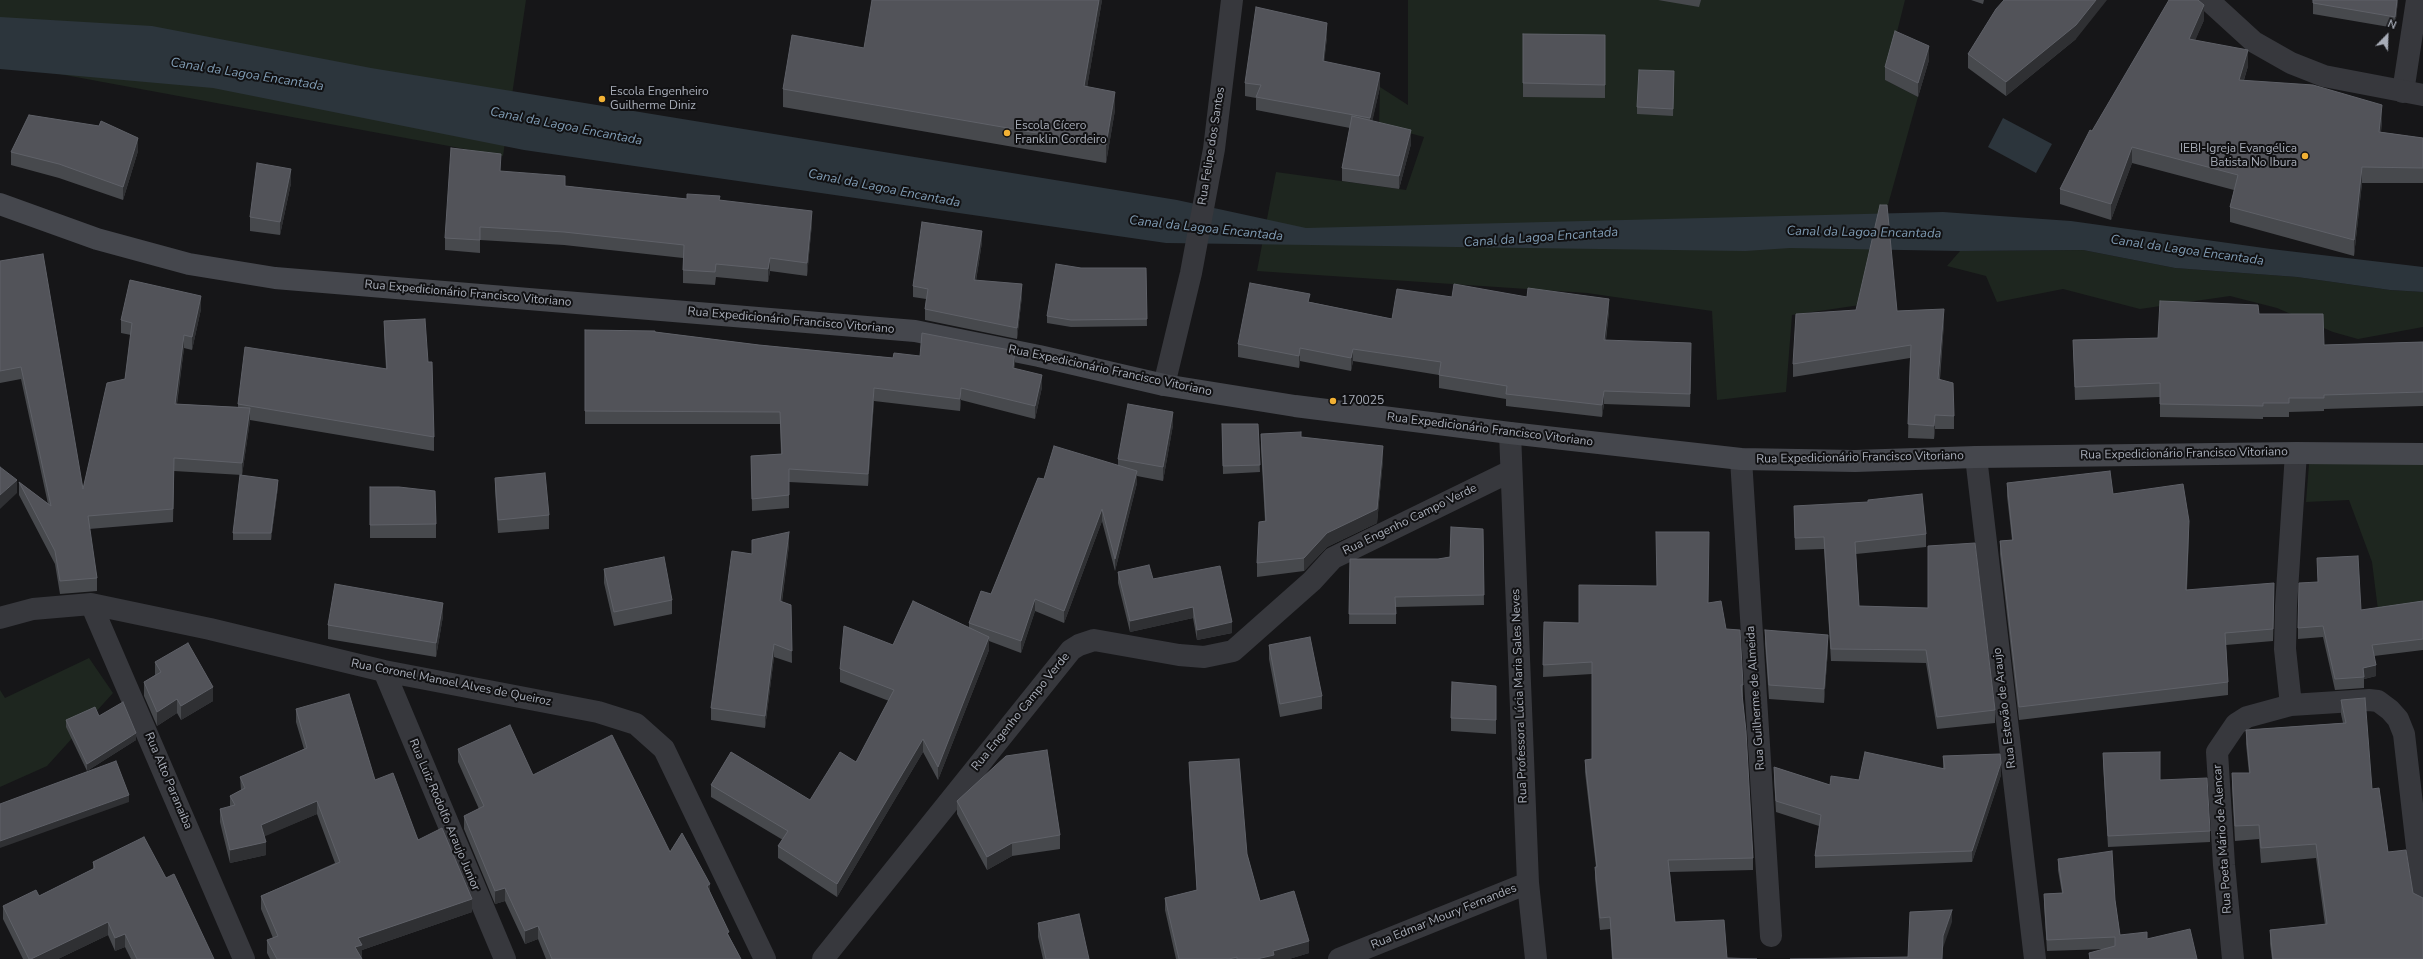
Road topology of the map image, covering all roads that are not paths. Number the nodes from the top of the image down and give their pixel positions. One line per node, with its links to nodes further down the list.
1 (1232, 0): 6 (street, Rua Felipe dos Santos)
2 (2208, 0): 4 (street)
3 (2417, 0): 4 (street)
4 (2413, 93)
5 (0, 204): 6 (main road, Rua Expedicionário Francisco Vitoriano)
6 (1164, 385): 7 (main road, Rua Expedicionário Francisco Vitoriano)
7 (1510, 433): 11 (main road, Rua Expedicionário Francisco Vitoriano); 12 (street, Rua Professora Lúcia Maria Sales Neves)
8 (2296, 453): 9 (main road, Rua Expedicionário Francisco Vitoriano); 10 (main road, Rua Expedicionário Francisco Vitoriano); 16 (street)
9 (2423, 454)
10 (1976, 457): 11 (main road, Rua Expedicionário Francisco Vitoriano); 26 (street, Rua Estevão de Araujo)
11 (1741, 459): 19 (street, Rua Guilherme de Almeida)
12 (1511, 471): 17 (street, Rua Professora Lúcia Maria Sales Neves); 23 (street, Rua Engenho Campo Verde)
13 (91, 604): 14 (street, Rua Coronel Manoel Alves de Queiroz); 15 (street, Rua Coronel Manoel Alves de Queiroz); 20 (street, Rua Alto Paranaiba)
14 (0, 618)
15 (384, 671): 21 (street, Rua Luiz Rodolfo Araujo Junior); 22 (street, Rua Coronel Manoel Alves de Queiroz)
16 (2291, 706): 18 (street, Rua Poeta Mário de Alencar); 27 (street, Rua Poeta Mário de Alencar)
17 (1528, 883): 24 (street, Rua Edmar Moury Fernandes); 25 (street, Rua Professora Lúcia Maria Sales Neves)
18 (2423, 900)
19 (1772, 936)
20 (244, 959)
21 (505, 959)
22 (765, 959)
23 (823, 959)
24 (1339, 959)
25 (1536, 959)
26 (2035, 959)
27 (2233, 959)

